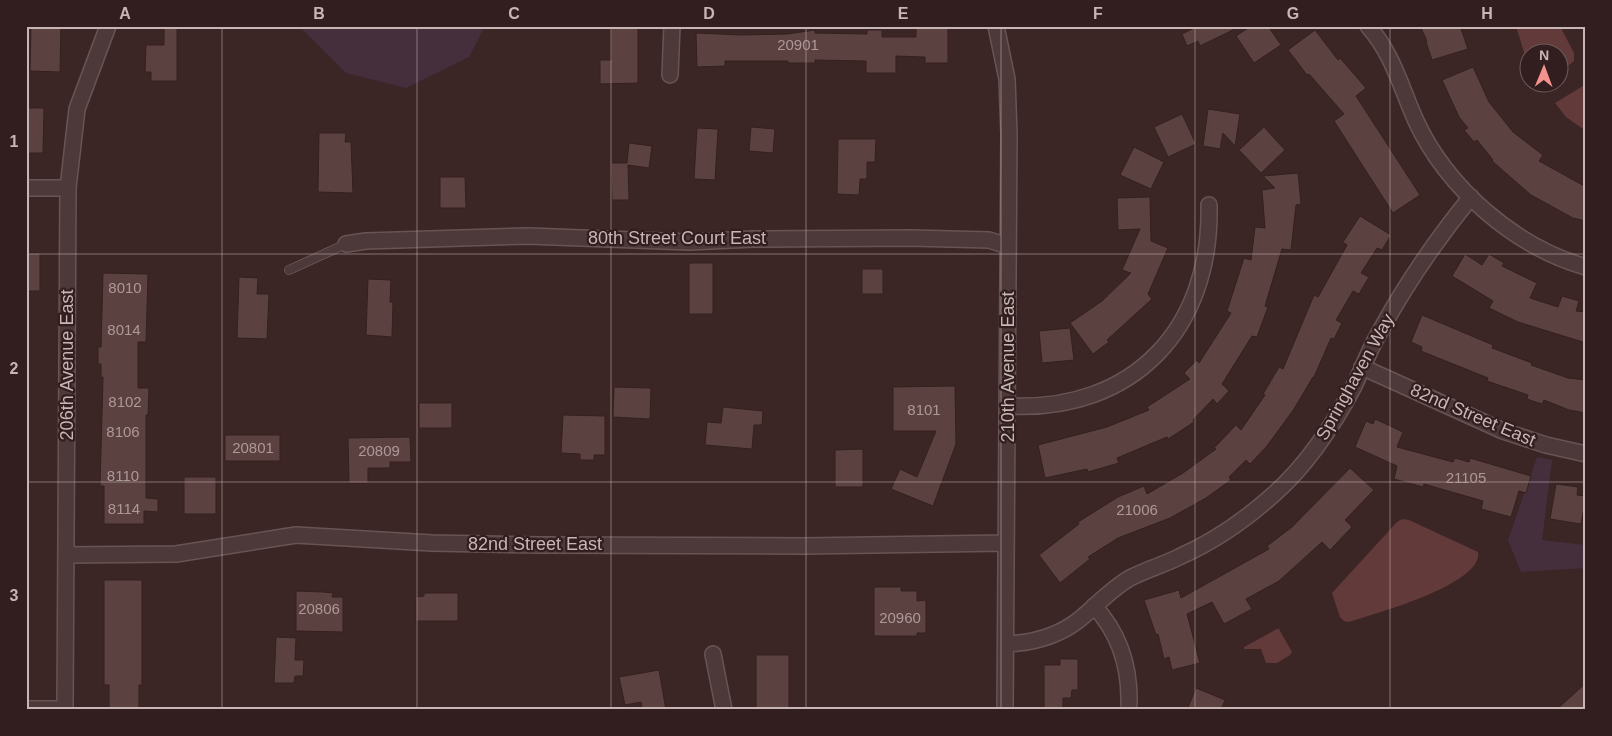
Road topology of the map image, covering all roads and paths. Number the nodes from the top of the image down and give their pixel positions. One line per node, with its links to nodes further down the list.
1 (108, 26): 7 (street, 206th Avenue East)
2 (672, 26): 5 (street)
3 (996, 26): 11 (street, 210th Avenue East)
4 (1368, 26): 8 (street)
5 (670, 75)
6 (26, 188): 7 (street)
7 (68, 188): 18 (street, 206th Avenue East)
8 (1471, 197): 12 (street); 14 (street, Springhaven Way)
9 (1208, 205): 15 (street)
10 (346, 244): 11 (street, 80th Street Court East); 13 (lane)
11 (1008, 246): 15 (street, 210th Avenue East)
12 (1586, 267)
13 (289, 270)
14 (1362, 367): 16 (street, 82nd Street East); 19 (street, Springhaven Way)
15 (1009, 406): 17 (street, 210th Avenue East)
16 (1586, 454)
17 (1005, 543): 18 (street, 82nd Street East); 20 (street, 210th Avenue East)
18 (66, 555): 24 (street, 206th Avenue East)
19 (1094, 606): 20 (street, Springhaven Way); 22 (street)
20 (1006, 644): 26 (street, 210th Avenue East)
21 (713, 654): 25 (street)
22 (1129, 704)
23 (26, 709): 24 (street)
24 (65, 709)
25 (724, 710)
26 (1005, 710)

